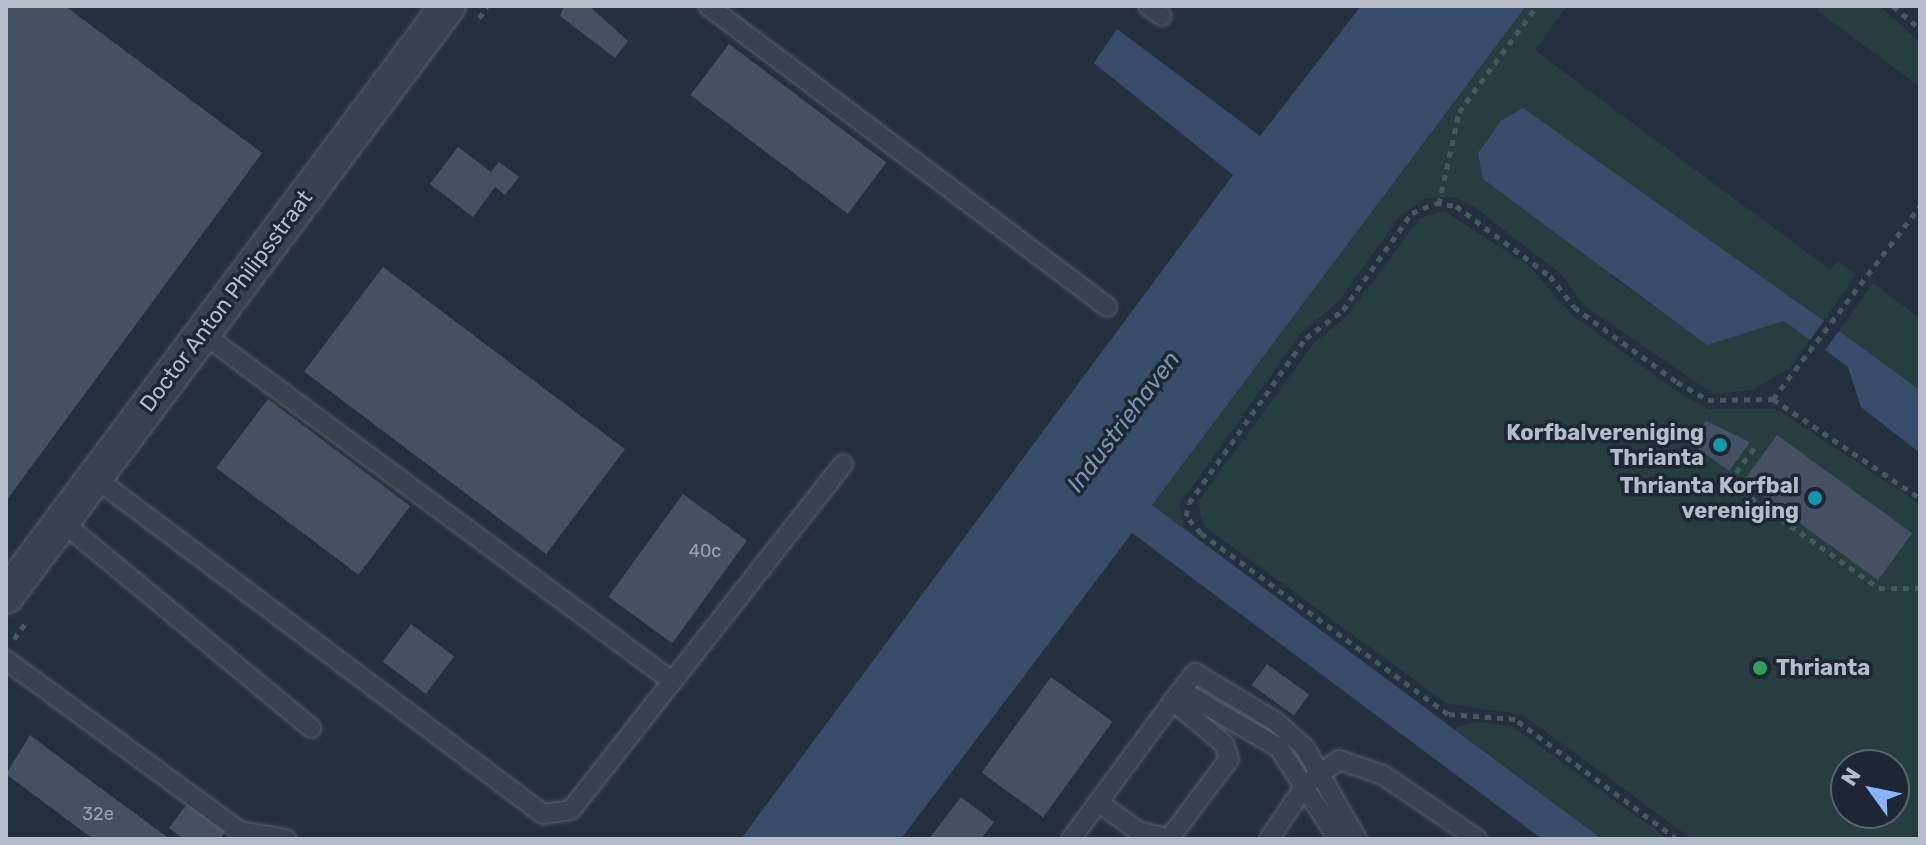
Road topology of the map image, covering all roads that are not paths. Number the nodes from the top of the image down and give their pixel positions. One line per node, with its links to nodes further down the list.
1 (448, 6): 4 (street, Doctor Anton Philipsstraat)
2 (708, 6): 3 (lane)
3 (1107, 307)
4 (202, 333): 6 (street, Doctor Anton Philipsstraat); 10 (lane)
5 (843, 464): 10 (lane)
6 (94, 477): 7 (street, Doctor Anton Philipsstraat); 10 (lane)
7 (61, 521): 8 (street, Doctor Anton Philipsstraat); 12 (lane)
8 (6, 596)
9 (6, 660): 15 (lane)
10 (672, 681)
11 (1178, 696): 13 (lane); 14 (lane); 17 (lane)
12 (311, 728)
13 (1312, 778): 18 (lane); 19 (lane); 20 (lane); 21 (lane)
14 (1098, 802): 16 (lane); 17 (lane)
15 (286, 839)
16 (1071, 839)
17 (1169, 839)
18 (1269, 839)
19 (1338, 839)
20 (1357, 839)
21 (1477, 839)

